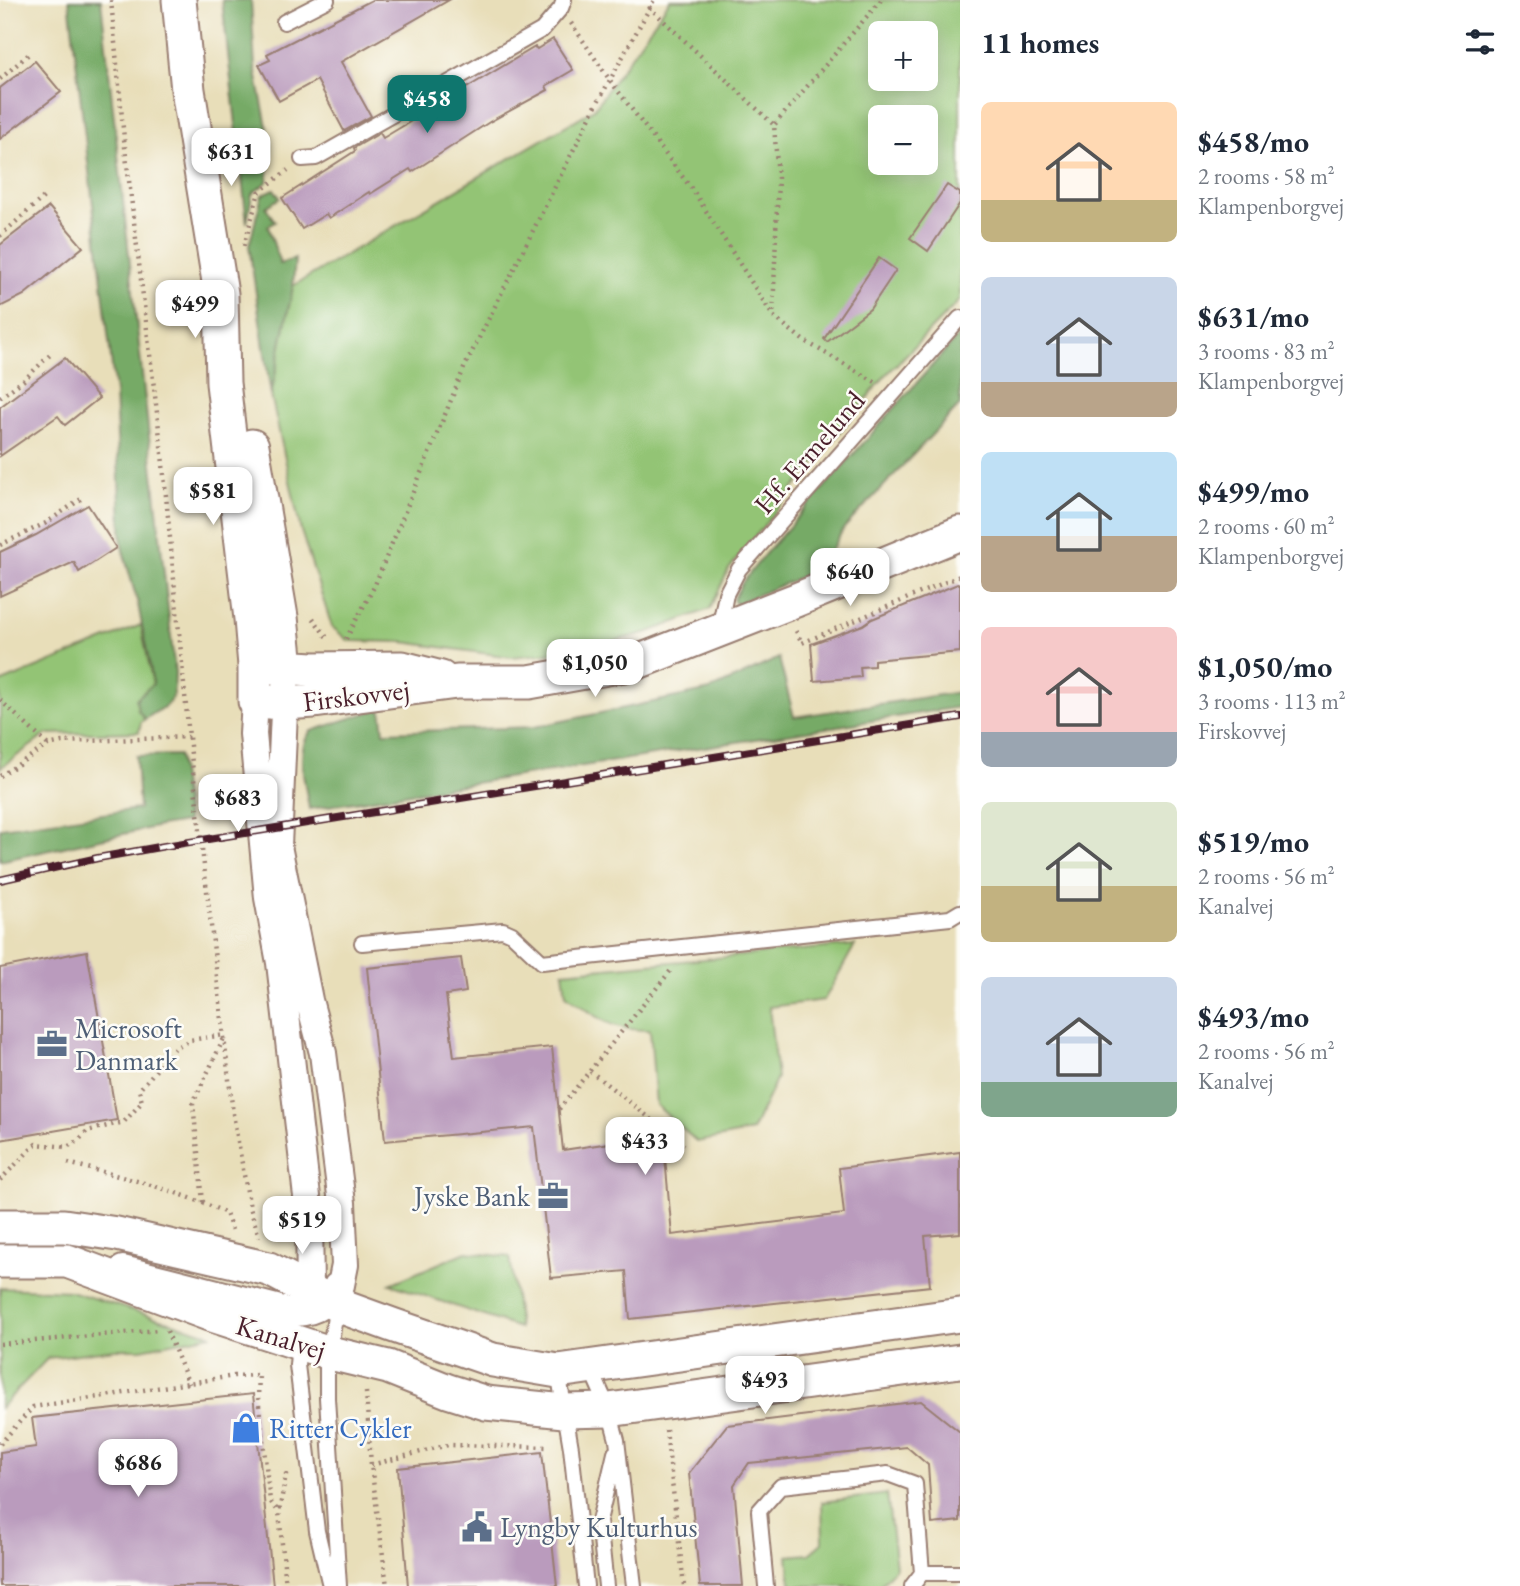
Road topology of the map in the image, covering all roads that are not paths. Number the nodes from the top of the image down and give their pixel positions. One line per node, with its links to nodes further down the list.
1 (179, 0): 9 (street)
2 (327, 0): 4 (lane)
3 (563, 4): 5 (lane)
4 (284, 22)
5 (302, 159)
6 (960, 317): 8 (lane, Hf. Ermelund)
7 (960, 533): 8 (street, Firskovvej)
8 (719, 632): 10 (street, Firskovvej)
9 (270, 666): 10 (street, Firskovvej); 11 (street)
10 (457, 682): 11 (street, Firskovvej)
11 (270, 702): 16 (street); 16 (street)
12 (960, 912): 13 (lane)
13 (362, 943)
14 (0, 1226): 16 (street, Kanalvej)
15 (0, 1261): 16 (street, Kanalvej)
16 (316, 1310): 18 (street, Kanalvej); 18 (lane); 20 (street, Kanalvej); 25 (lane)
17 (960, 1315): 20 (street, Kanalvej)
18 (330, 1353): 21 (street, Kanalvej); 26 (lane)
19 (957, 1362): 22 (street, Kanalvej)
20 (574, 1369): 21 (lane); 22 (lane)
21 (565, 1410): 22 (street, Kanalvej); 27 (lane)
22 (613, 1425): 28 (lane); 29 (lane)
23 (922, 1573): 24 (lane); 30 (lane); 31 (lane)
24 (960, 1573)
25 (330, 1586)
26 (339, 1586)
27 (586, 1586)
28 (606, 1586)
29 (634, 1586)
30 (766, 1586)
31 (912, 1586)

